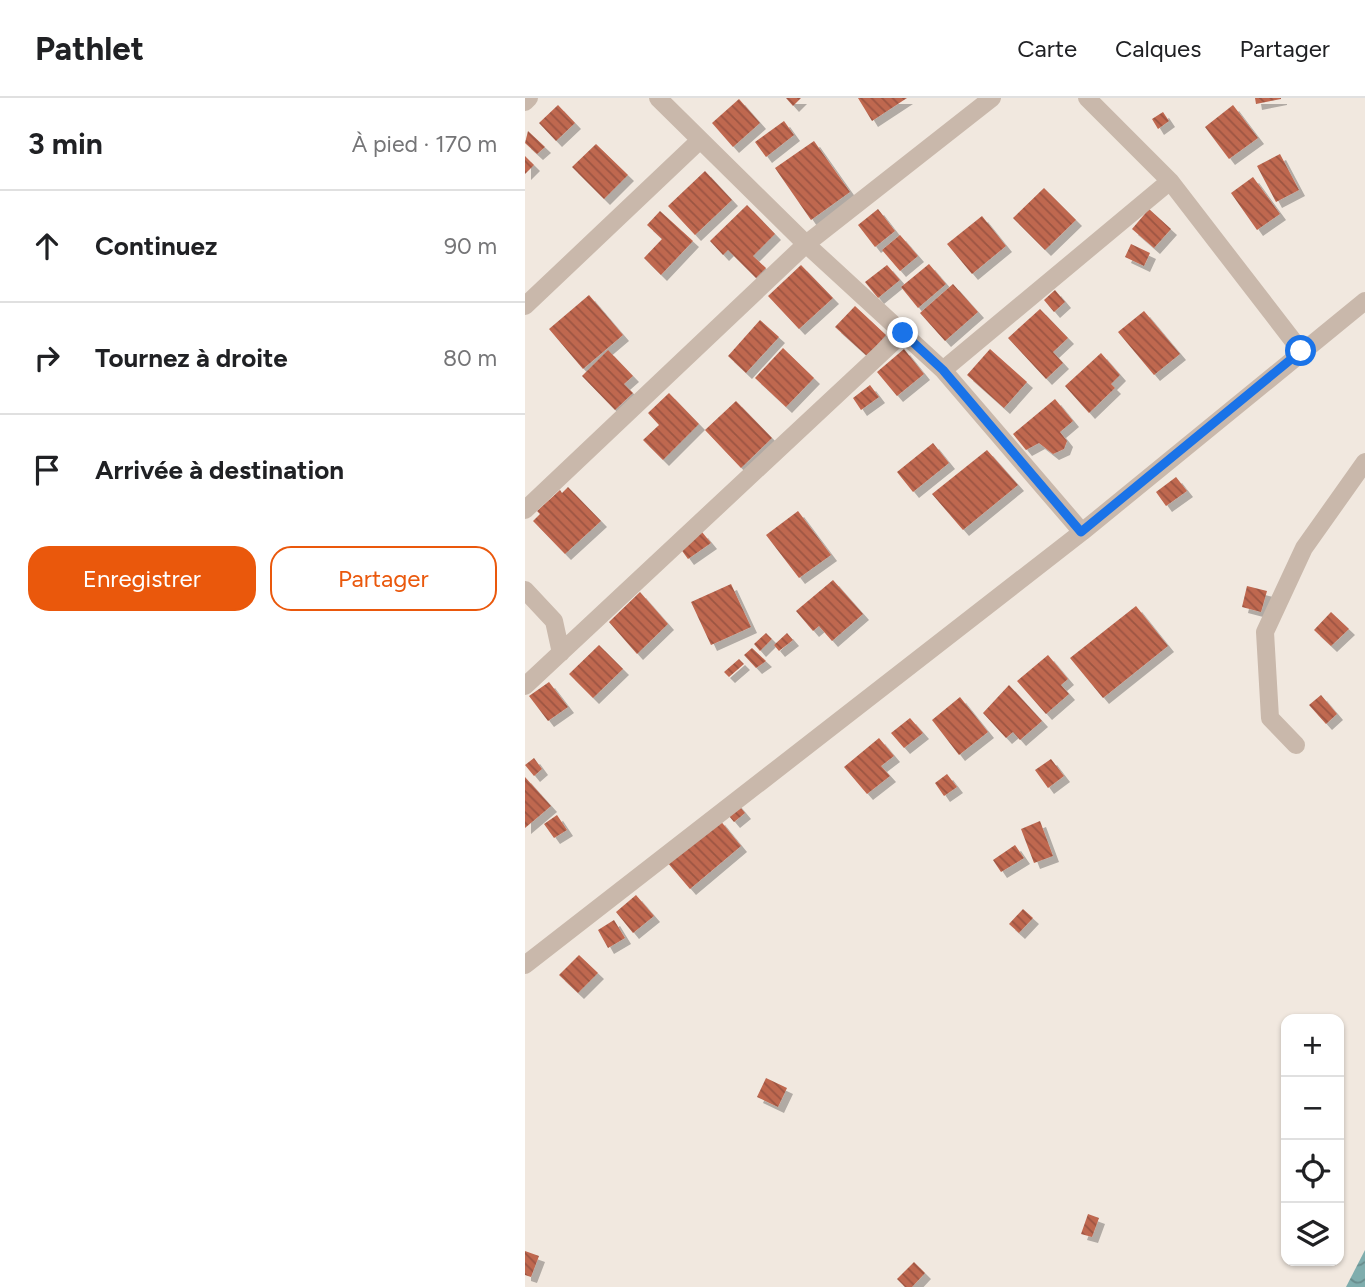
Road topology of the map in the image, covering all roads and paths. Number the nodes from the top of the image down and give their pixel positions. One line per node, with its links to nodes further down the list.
1 (529, 98): 5 (street)
2 (657, 98): 6 (street)
3 (992, 98): 8 (street)
4 (1087, 98): 7 (street)
5 (525, 102)
6 (699, 141): 8 (street); 10 (street)
7 (1170, 181): 12 (street); 13 (street)
8 (806, 244): 11 (street); 15 (street)
9 (1365, 301): 12 (street)
10 (525, 306)
11 (903, 333): 13 (street); 18 (street)
12 (1301, 351): 16 (street)
13 (943, 370): 16 (street)
14 (1365, 463): 20 (street)
15 (525, 510)
16 (1081, 532): 21 (street)
17 (525, 590): 18 (street)
18 (561, 653): 19 (street)
19 (525, 687)
20 (1296, 745)
21 (525, 965)

